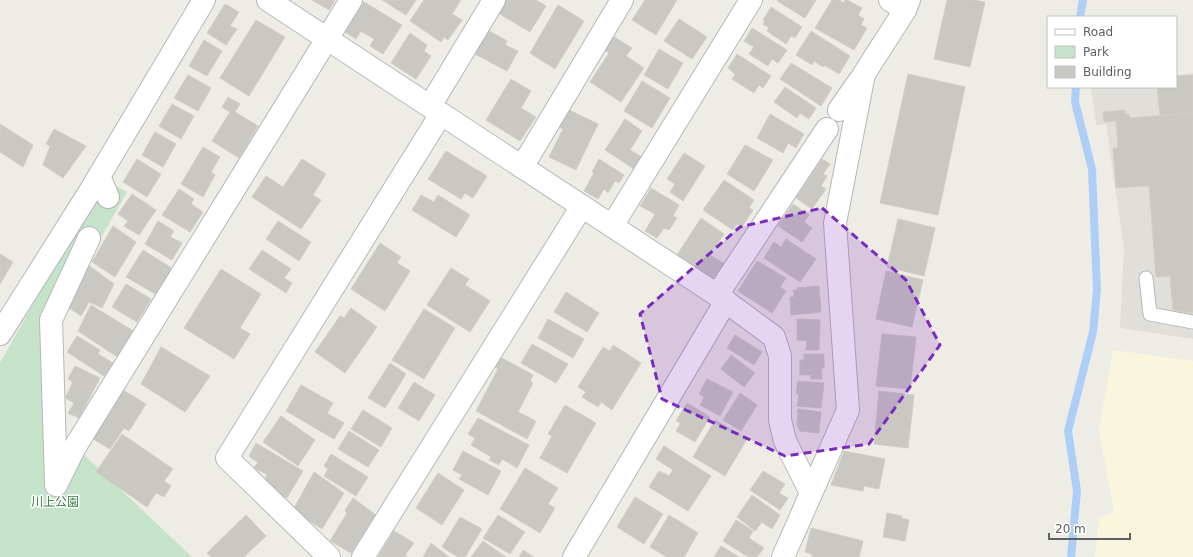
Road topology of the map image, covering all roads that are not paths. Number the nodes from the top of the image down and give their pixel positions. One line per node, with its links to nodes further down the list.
1 (204, 0): 14 (street)
2 (268, 0): 8 (street)
3 (351, 0): 8 (street)
4 (494, 0): 10 (street)
5 (622, 0): 13 (street)
6 (751, 0): 17 (street)
7 (902, 3): 9 (street)
8 (327, 38): 10 (street); 18 (street)
9 (864, 74): 11 (street); 23 (street)
10 (436, 110): 13 (street); 24 (street)
11 (838, 110)
12 (827, 129): 20 (street)
13 (522, 167): 16 (street)
14 (99, 176): 15 (street); 22 (street)
15 (108, 197)
16 (582, 206): 17 (street); 25 (street)
17 (612, 226): 20 (street)
18 (89, 238)
19 (1146, 278): 21 (lane)
20 (721, 298): 23 (street); 26 (street)
21 (1193, 322)
22 (0, 334)
23 (811, 494): 27 (street)
24 (329, 557)
25 (363, 557)
26 (574, 557)
27 (783, 557)

